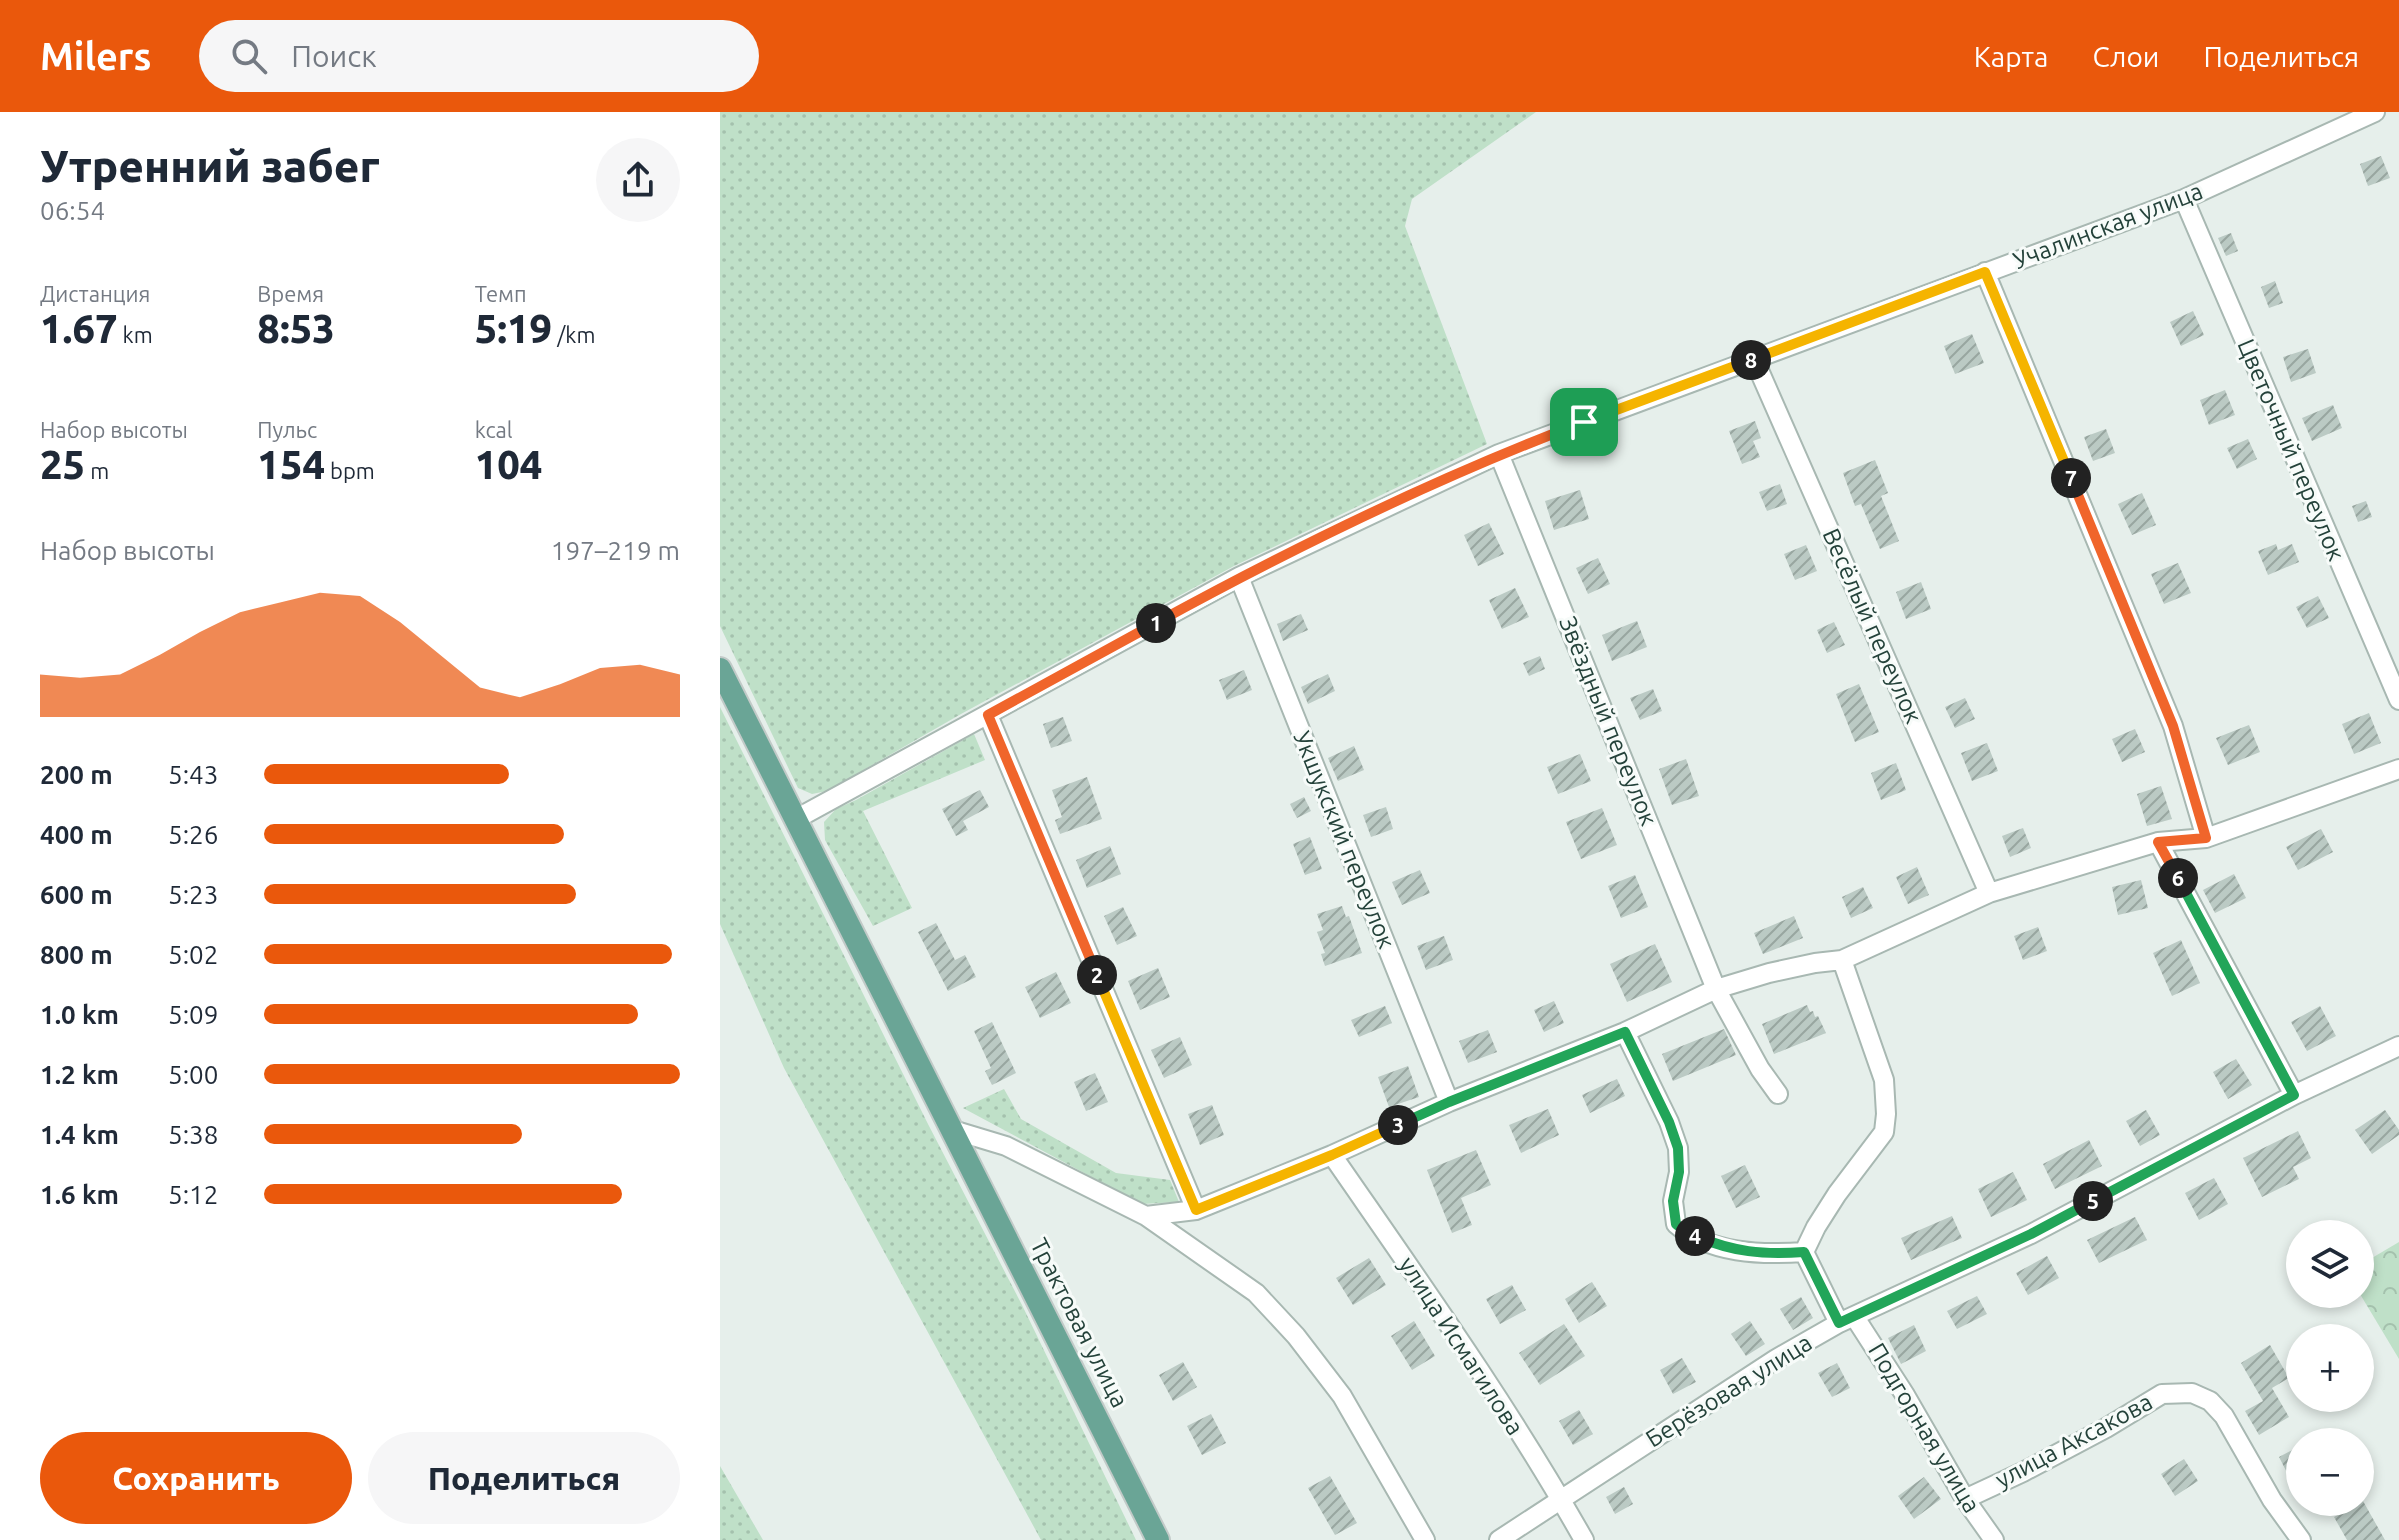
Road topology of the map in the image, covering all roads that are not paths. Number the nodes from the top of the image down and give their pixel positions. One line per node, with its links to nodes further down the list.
1 (2375, 112): 2 (street, Учалинская улица)
2 (2184, 199): 3 (street, Учалинская улица); 8 (street, Цветочный переулок)
3 (1985, 272): 4 (street, Учалинская улица); 12 (street)
4 (1754, 359): 5 (street, Учалинская улица); 14 (street, Весёлый переулок)
5 (1499, 454): 6 (street, Учалинская улица); 16 (street, Звёздный переулок)
6 (1239, 577): 9 (street, Учалинская улица); 21 (street, Укшукский переулок)
7 (720, 669): 11 (main road, Трактовая улица)
8 (2399, 700)
9 (988, 715): 11 (street, Учалинская улица); 24 (street)
10 (2399, 769): 12 (street)
11 (796, 819): 22 (main road, Трактовая улица)
12 (2206, 838): 13 (street)
13 (2158, 842): 14 (street); 20 (street)
14 (1989, 893): 15 (street)
15 (1842, 960): 16 (street); 26 (street)
16 (1716, 989): 17 (street); 19 (street, Звёздный переулок)
17 (1625, 1032): 21 (street); 26 (street)
18 (2399, 1046): 20 (street, Берёзовая улица)
19 (1778, 1094)
20 (2294, 1095): 27 (street, Берёзовая улица)
21 (1449, 1102): 23 (street)
22 (953, 1130): 25 (street); 30 (main road, Трактовая улица)
23 (1332, 1155): 24 (street); 29 (street, улица Исмагилова)
24 (1196, 1210): 25 (street)
25 (1146, 1216): 31 (street)
26 (1804, 1252): 27 (street, Подгорная улица)
27 (1847, 1320): 28 (street, Подгорная улица); 29 (street, Берёзовая улица)
28 (1965, 1499): 34 (street, Подгорная улица); 35 (street, улица Аксакова)
29 (1561, 1500): 32 (street, Берёзовая улица); 33 (street, улица Исмагилова)
30 (1158, 1540)
31 (1425, 1540)
32 (1499, 1540)
33 (1584, 1540)
34 (1994, 1540)
35 (2301, 1540)

